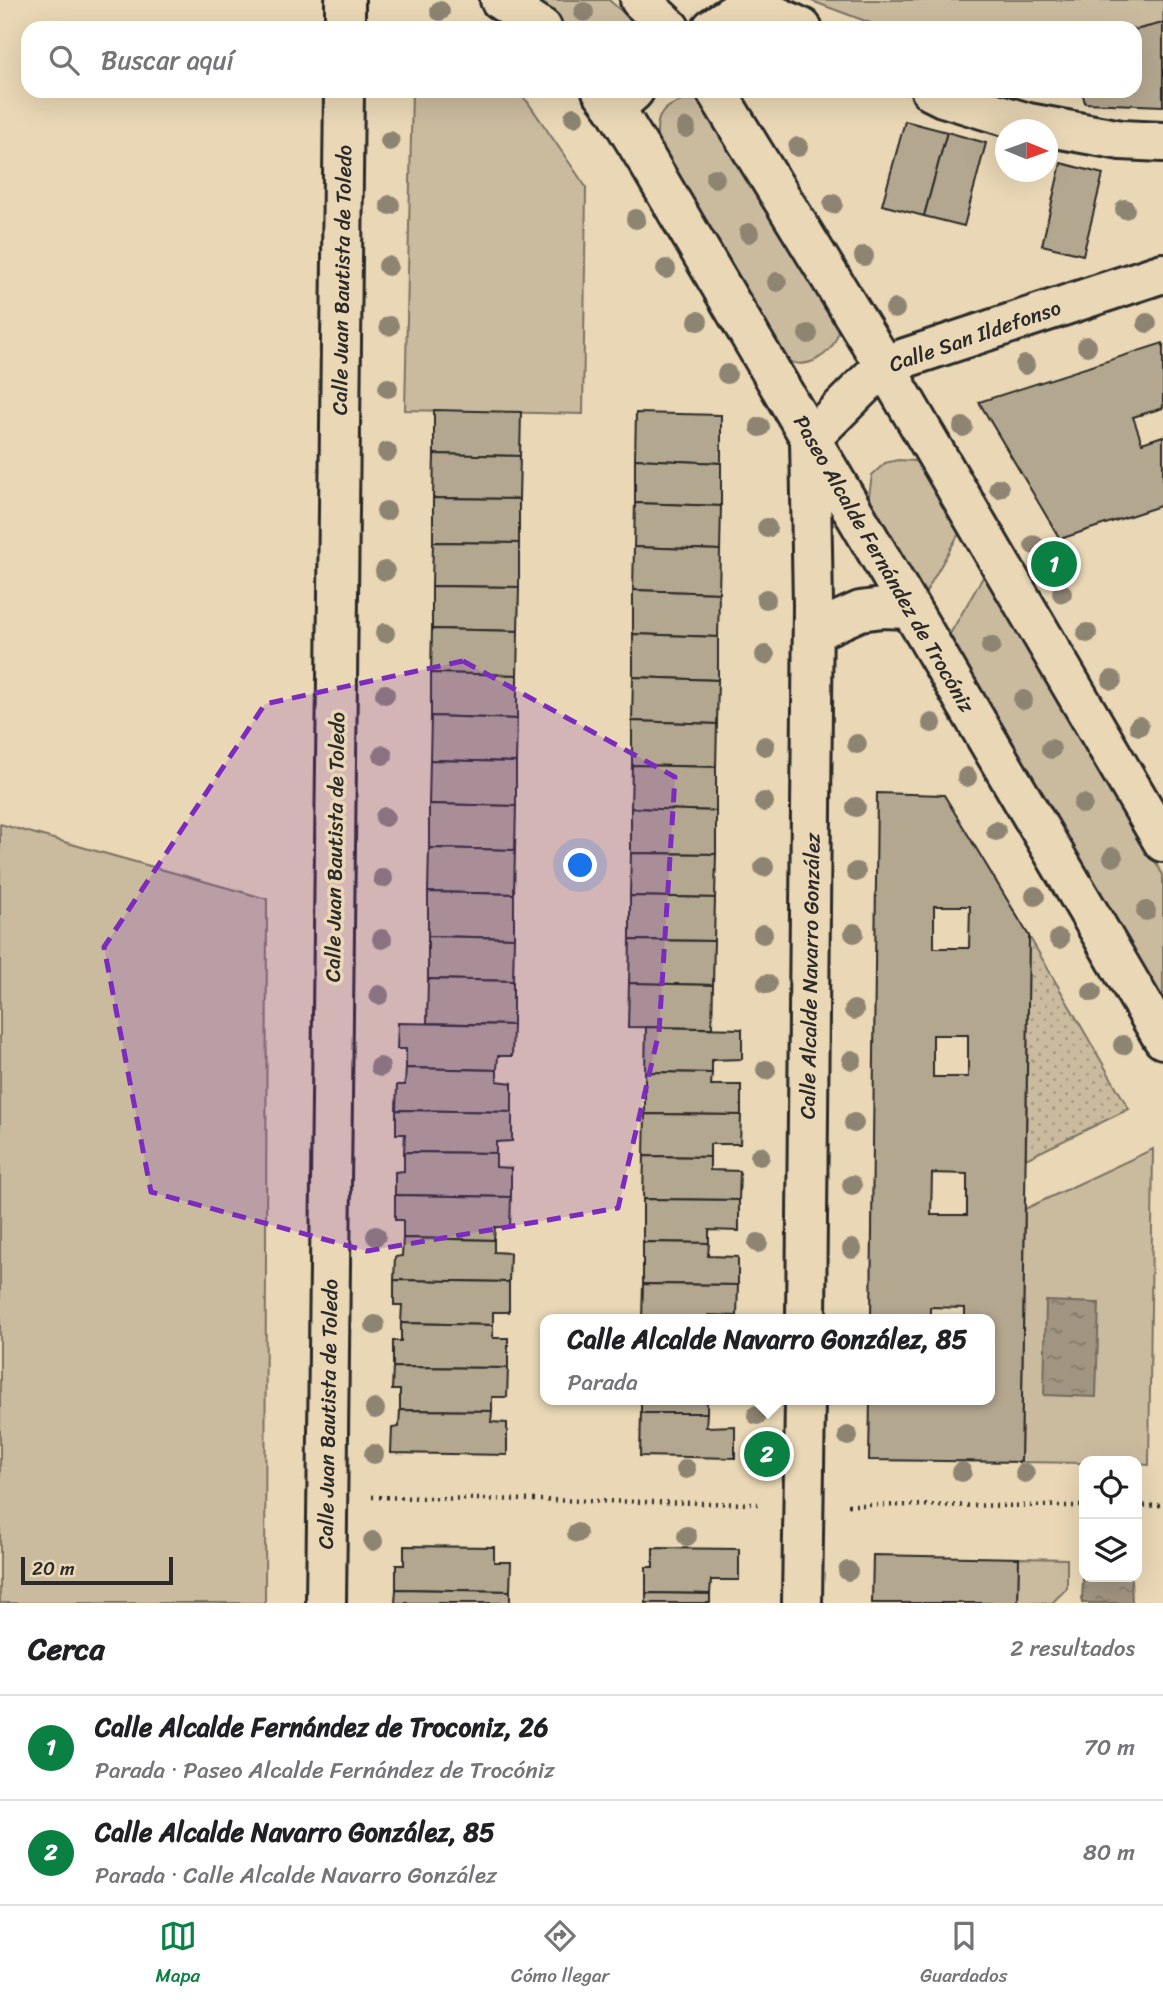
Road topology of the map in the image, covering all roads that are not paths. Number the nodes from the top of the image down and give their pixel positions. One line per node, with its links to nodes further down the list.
1 (345, 0): 5 (street)
2 (500, 0): 6 (street)
3 (640, 0): 7 (street)
4 (751, 4): 8 (street); 9 (street)
5 (345, 21)
6 (532, 21)
7 (662, 21)
8 (722, 21)
9 (787, 21)
10 (344, 98): 24 (street, Calle Juan Bautista de Toledo)
11 (618, 98): 17 (street, Paseo Alcalde Fernández de Trocóniz)
12 (720, 98): 16 (street)
13 (952, 98): 14 (street)
14 (1163, 142)
15 (1163, 273): 16 (street, Calle San Ildefonso)
16 (884, 365): 17 (street, Calle San Ildefonso); 20 (street)
17 (810, 439): 18 (street, Paseo Alcalde Fernández de Trocóniz); 19 (street, Calle Alcalde Navarro González)
18 (910, 610): 19 (street); 21 (street, Paseo Alcalde Fernández de Trocóniz)
19 (813, 632): 22 (street, Calle Alcalde Navarro González)
20 (1163, 842)
21 (1163, 1039)
22 (806, 1314)
23 (805, 1405): 25 (street)
24 (326, 1603)
25 (802, 1603)

